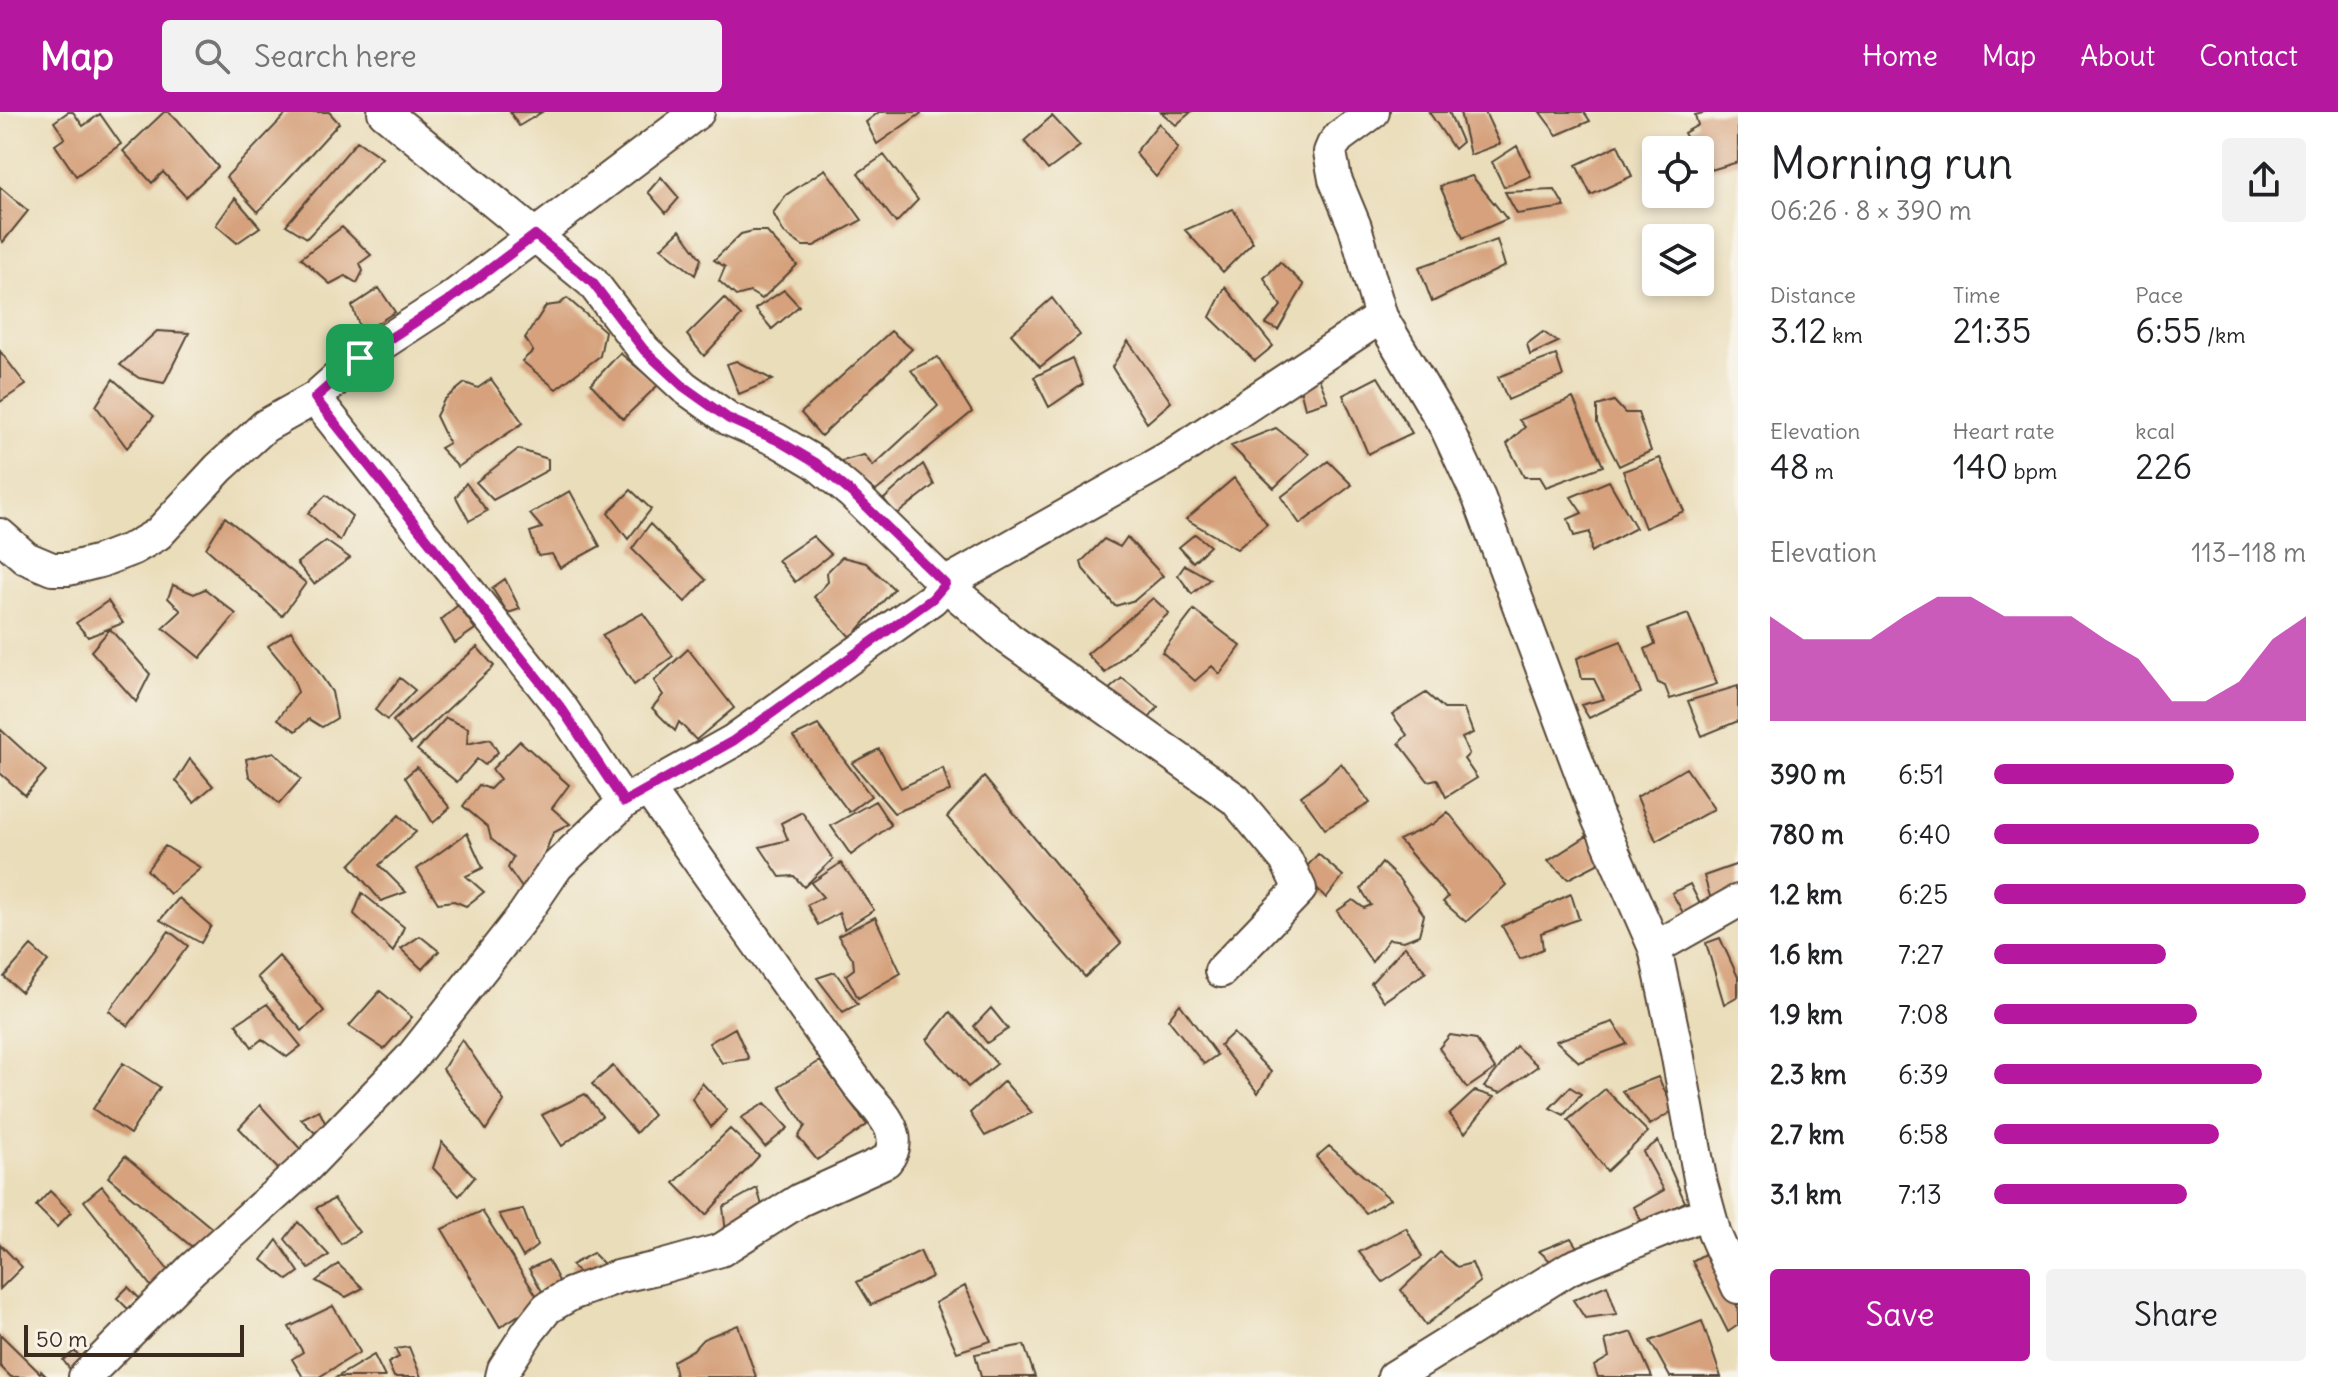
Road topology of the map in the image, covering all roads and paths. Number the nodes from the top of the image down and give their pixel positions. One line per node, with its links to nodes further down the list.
1 (384, 112): 4 (street)
2 (698, 112): 4 (street)
3 (1364, 114): 5 (street)
4 (535, 235): 6 (street); 8 (street)
5 (1381, 317): 8 (street); 11 (street)
6 (315, 398): 7 (street); 9 (street)
7 (0, 535)
8 (945, 584): 9 (street); 12 (street)
9 (636, 795): 15 (street); 17 (street)
10 (1738, 901): 11 (street)
11 (1655, 948): 13 (street)
12 (1221, 971)
13 (1708, 1212): 14 (street); 18 (street)
14 (1738, 1287)
15 (117, 1365): 16 (street)
16 (85, 1377)
17 (502, 1377)
18 (1394, 1377)

